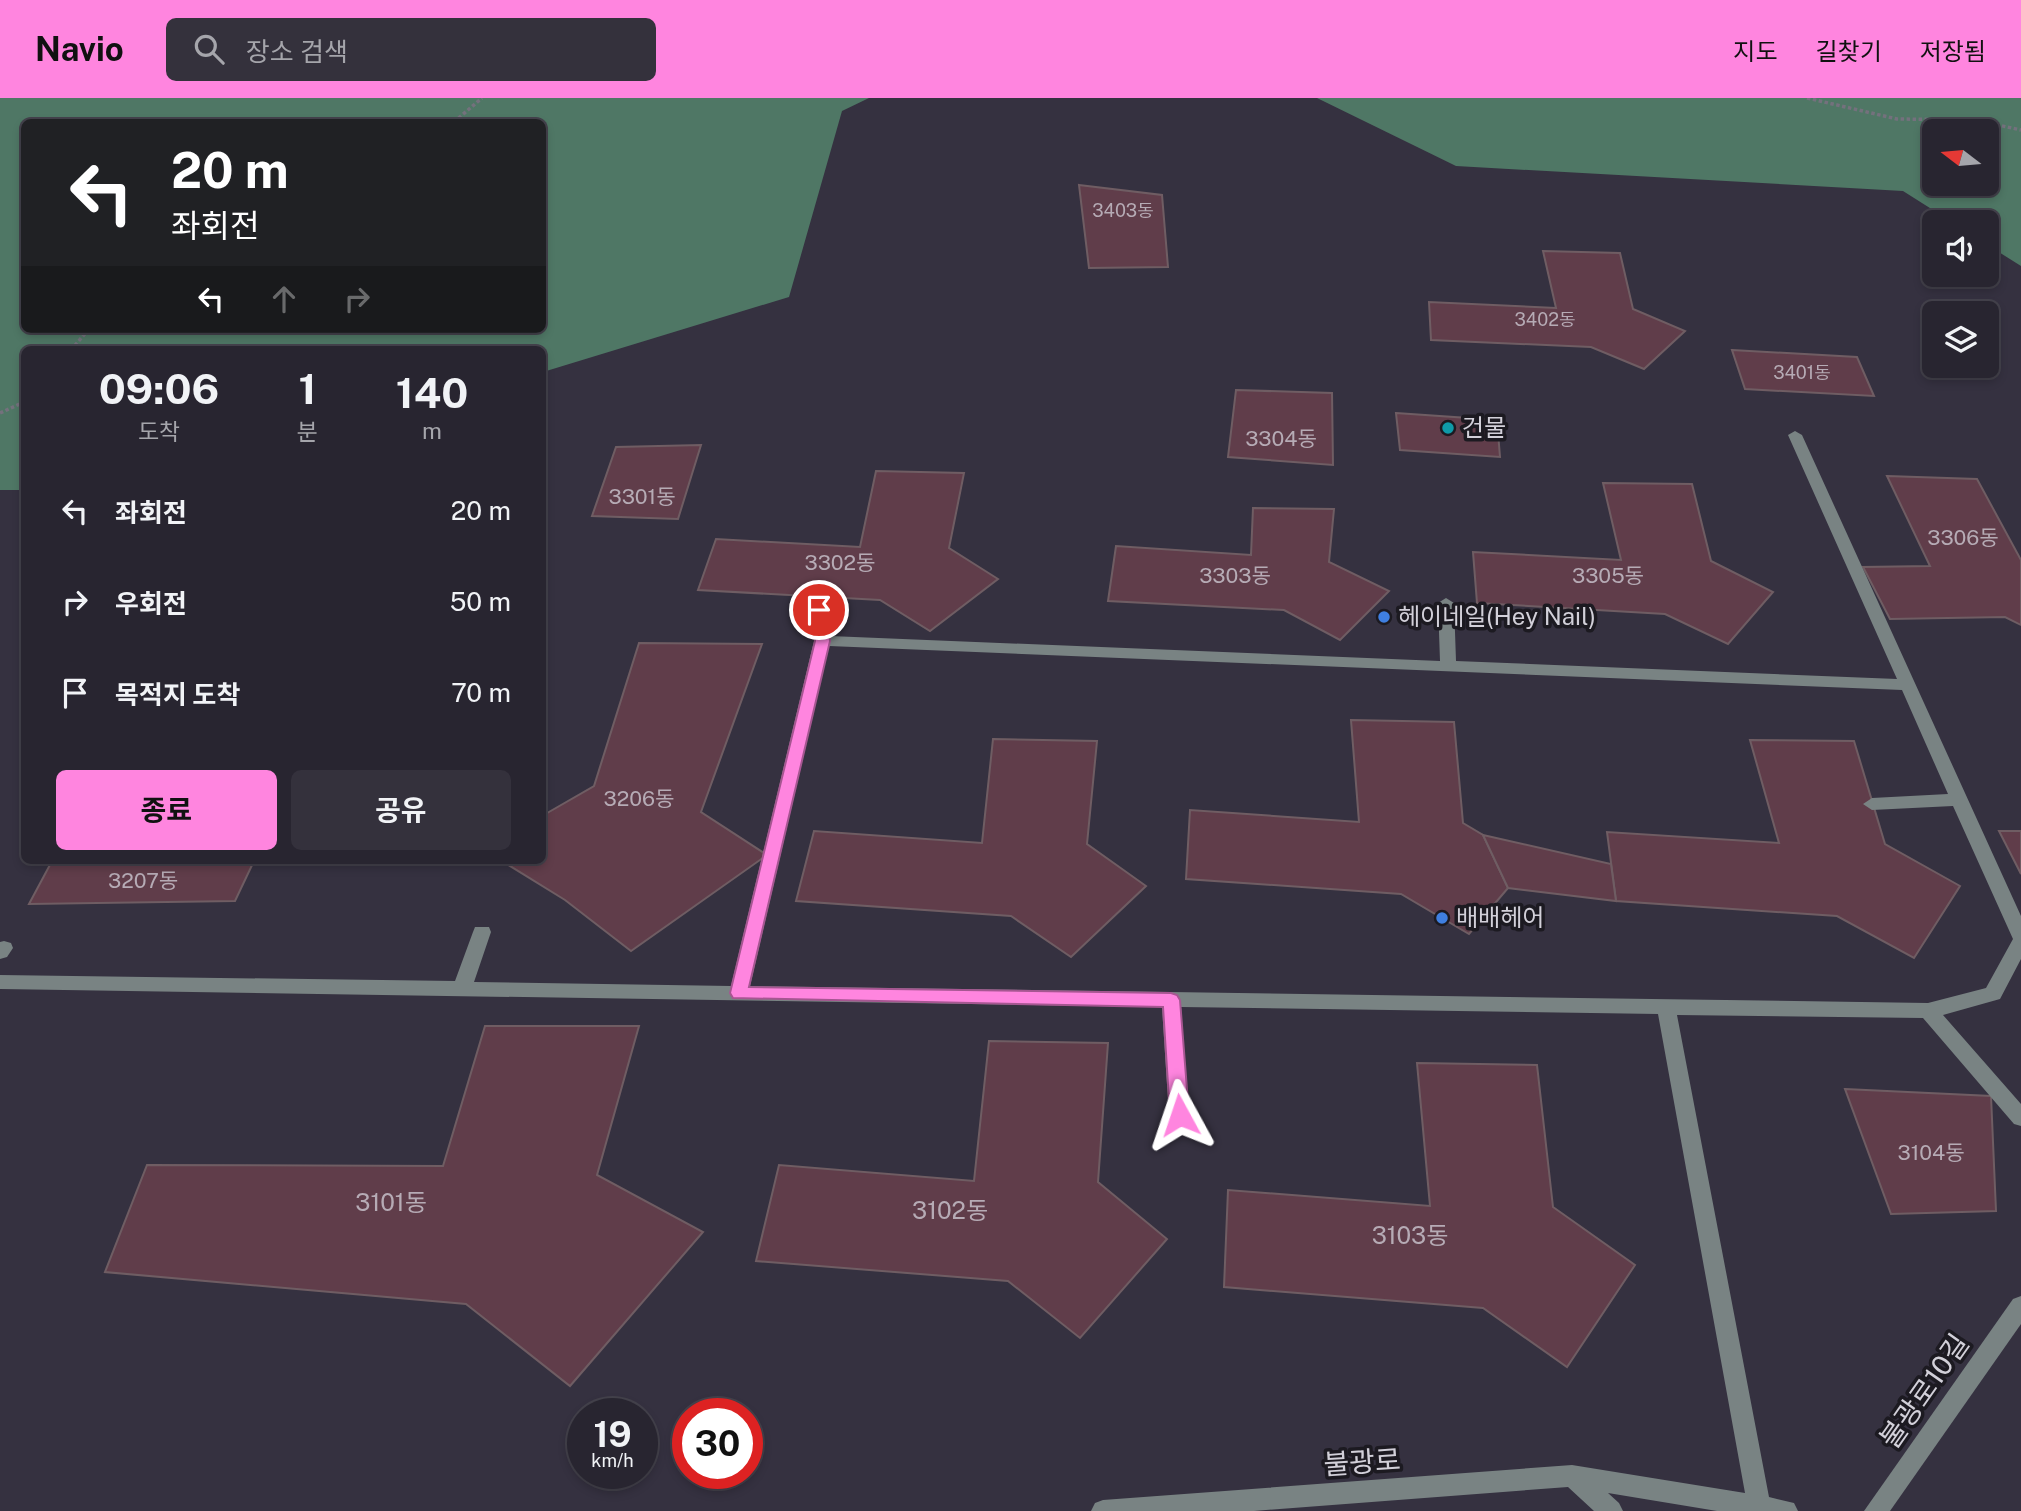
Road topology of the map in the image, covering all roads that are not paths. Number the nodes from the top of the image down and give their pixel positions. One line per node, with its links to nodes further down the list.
1 (1795, 435): 6 (street)
2 (1446, 603): 5 (street)
3 (819, 610): 4 (street)
4 (822, 641): 5 (street); 13 (street)
5 (1448, 666): 6 (street)
6 (1908, 685): 7 (street)
7 (1959, 800): 8 (street); 10 (street)
8 (1872, 804)
9 (482, 932): 12 (street)
10 (2021, 939): 16 (street)
11 (0, 982): 12 (street)
12 (462, 989): 13 (street)
13 (739, 993): 14 (street)
14 (1171, 1000): 15 (street); 17 (street)
15 (1666, 1007): 16 (street); 21 (street)
16 (1928, 1011): 18 (street)
17 (1180, 1115)
18 (2021, 1118)
19 (2021, 1306): 25 (street, 불광로10길)
20 (1572, 1476): 21 (street); 22 (street, 불광로); 23 (street)
21 (1759, 1507): 24 (street)
22 (1103, 1511)
23 (1611, 1511)
24 (1786, 1511)
25 (1876, 1511)

